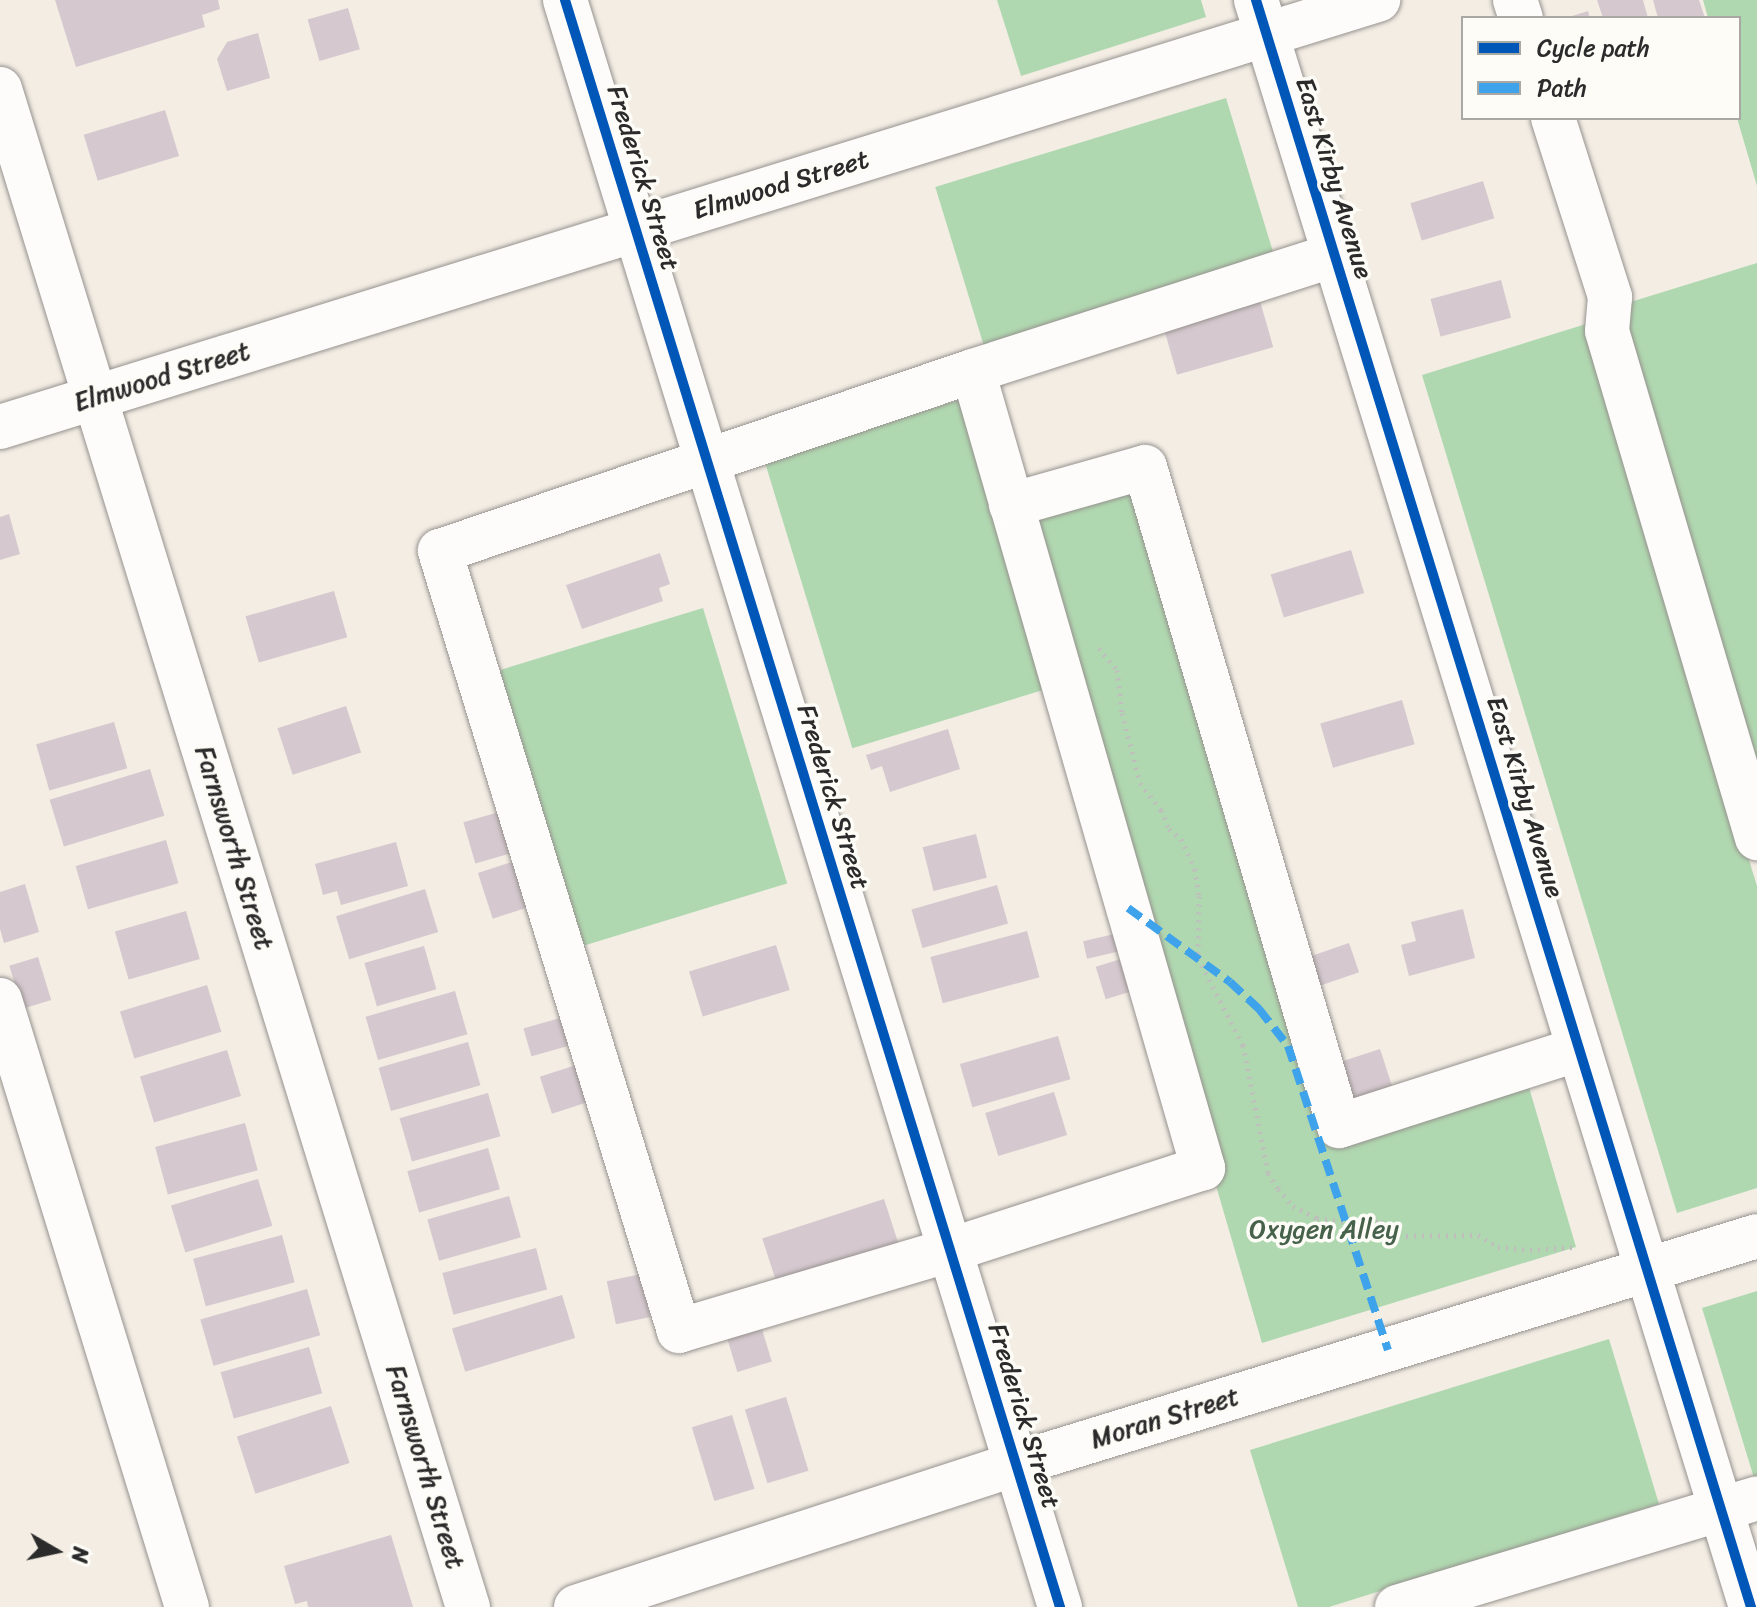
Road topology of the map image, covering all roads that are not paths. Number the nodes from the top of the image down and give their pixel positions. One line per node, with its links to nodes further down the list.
1 (565, 0): 6 (street, Frederick Street)
2 (1378, 0): 3 (street, Elmwood Street)
3 (1262, 17): 6 (street, Elmwood Street); 7 (street, East Kirby Avenue)
4 (0, 89): 9 (street, Farnsworth Street)
5 (1554, 120): 13 (street)
6 (636, 230): 9 (street, Elmwood Street); 11 (street, Frederick Street)
7 (1335, 255): 8 (street); 15 (street, East Kirby Avenue)
8 (973, 371): 11 (street); 12 (street)
9 (95, 398): 10 (street, Elmwood Street); 23 (street, Farnsworth Street)
10 (0, 427)
11 (707, 462): 17 (street, Frederick Street); 17 (street)
12 (1011, 505): 15 (street); 17 (street)
13 (1757, 838)
14 (0, 1000): 22 (street)
15 (1579, 1049): 18 (street, East Kirby Avenue)
16 (1757, 1236): 18 (street, Moran Street)
17 (950, 1250): 19 (street, Frederick Street)
18 (1648, 1270): 19 (street, Moran Street); 20 (street, East Kirby Avenue)
19 (1016, 1464): 24 (street, Moran Street); 25 (street, Frederick Street)
20 (1739, 1503): 21 (street); 26 (street, East Kirby Avenue)
21 (1406, 1606)
22 (187, 1607)
23 (468, 1607)
24 (576, 1607)
25 (1060, 1607)
26 (1751, 1607)

